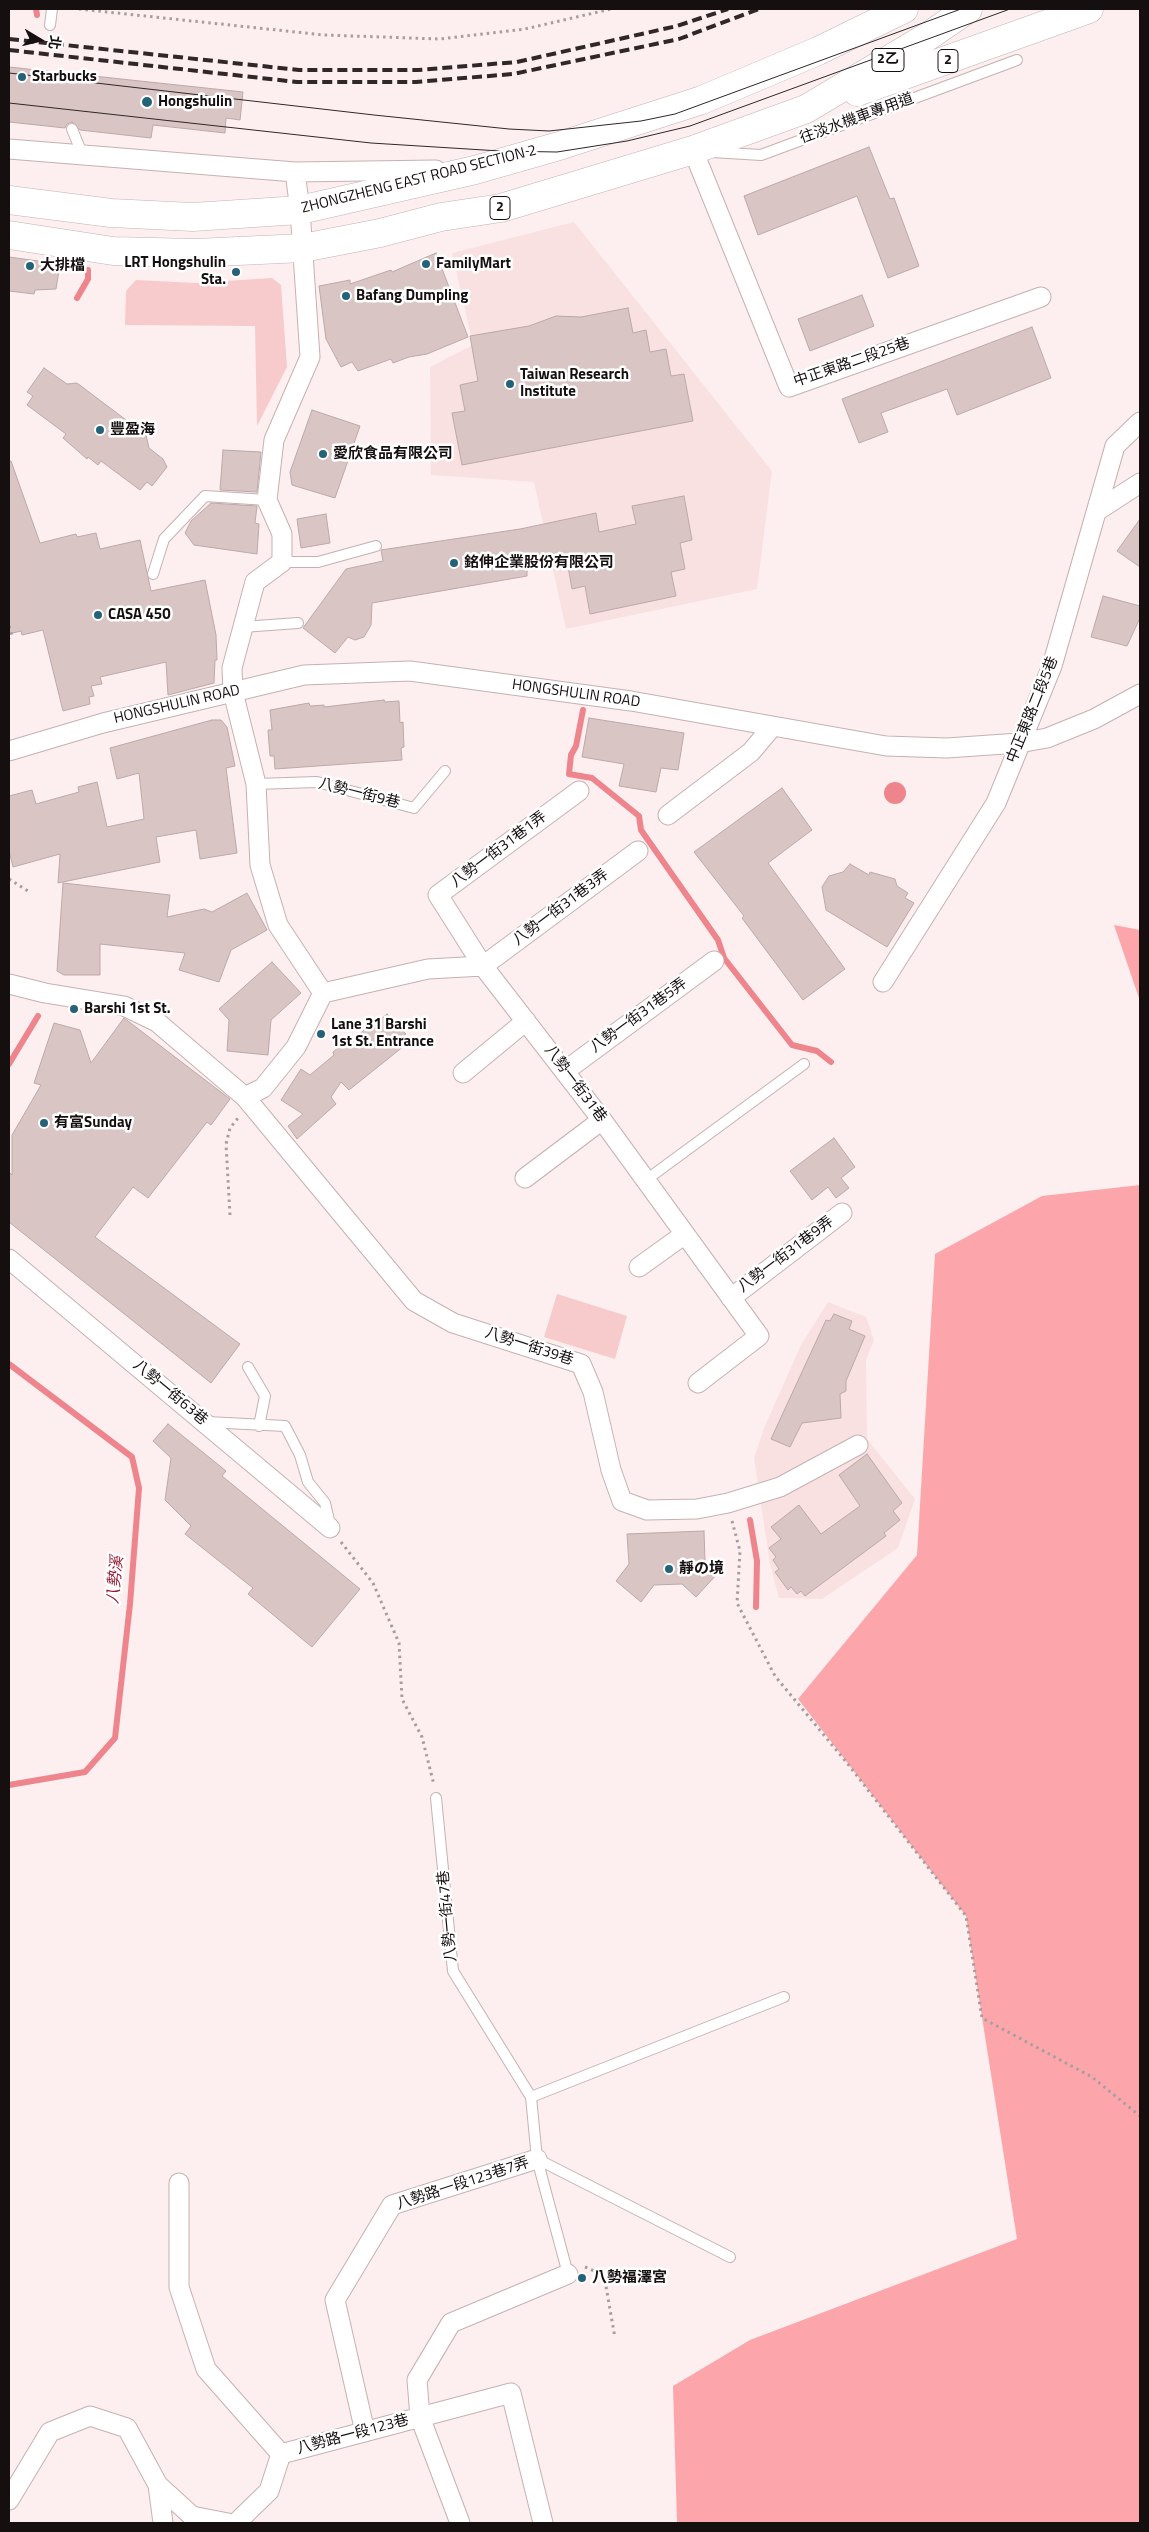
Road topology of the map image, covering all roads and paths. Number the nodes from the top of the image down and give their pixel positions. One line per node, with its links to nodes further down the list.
1 (52, 9): 7 (lane)
2 (79, 9): 3 (path)
3 (611, 9)
4 (904, 9): 14 (main road, ZHONGZHENG EAST ROAD SECTION 2)
5 (968, 9): 9 (main road, 2乙)
6 (1089, 9): 9 (main road, 2)
7 (50, 25)
8 (1017, 60): 12 (lane, 往淡水機車專用道)
9 (806, 109): 12 (main road, 2)
10 (72, 129): 13 (lane)
11 (9, 149): 13 (street)
12 (693, 150): 19 (main road, 2); 20 (street, 中正東路二段25巷)
13 (83, 156): 15 (street)
14 (475, 170): 15 (street); 17 (main road, ZHONGZHENG EAST ROAD SECTION 2)
15 (295, 172): 17 (street)
16 (9, 200): 17 (main road, ZHONGZHENG EAST ROAD SECTION 2)
17 (300, 210): 19 (street)
18 (9, 235): 19 (main road, 2)
19 (303, 248): 23 (street)
20 (1041, 296)
21 (1140, 422): 24 (street, 中正東路二段5巷)
22 (1140, 483): 24 (street)
23 (267, 500): 26 (street); 27 (lane)
24 (1097, 510): 35 (street, 中正東路二段5巷)
25 (376, 546): 26 (lane)
26 (282, 562): 30 (street)
27 (153, 574)
28 (298, 623): 30 (lane)
29 (9, 626): 31 (path)
30 (242, 627): 32 (street)
31 (9, 638)
32 (233, 692): 34 (street, HONGSHULIN ROAD); 36 (street, HONGSHULIN ROAD); 38 (street)
33 (1140, 694): 35 (street, HONGSHULIN ROAD)
34 (772, 727): 35 (street, HONGSHULIN ROAD); 40 (street)
35 (1019, 743): 46 (street, 中正東路二段5巷)
36 (9, 751)
37 (445, 771): 38 (lane, 八勢一街9巷)
38 (256, 784): 48 (street)
39 (579, 791): 45 (street, 八勢一街31巷1弄)
40 (668, 815)
41 (638, 851): 45 (street, 八勢一街31巷3弄)
42 (9, 879): 43 (path)
43 (28, 891)
44 (714, 961): 51 (street, 八勢一街31巷5弄)
45 (483, 966): 48 (street); 49 (street, 八勢一街31巷)
46 (883, 982)
47 (9, 984): 53 (street)
48 (324, 993): 53 (street)
49 (526, 1021): 51 (street, 八勢一街31巷); 52 (street)
50 (804, 1064): 56 (lane)
51 (564, 1072): 54 (street, 八勢一街31巷)
52 (463, 1073)
53 (245, 1097): 58 (path); 68 (street, 八勢一街39巷)
54 (602, 1120): 55 (street); 56 (street, 八勢一街31巷)
55 (525, 1178)
56 (646, 1180): 59 (street, 八勢一街31巷)
57 (842, 1213): 62 (street, 八勢一街31巷9弄)
58 (230, 1215)
59 (685, 1234): 61 (street); 62 (street, 八勢一街31巷)
60 (9, 1259): 65 (street, 八勢一街63巷)
61 (639, 1267)
62 (731, 1298): 64 (street, 八勢一街31巷)
63 (248, 1367): 66 (lane)
64 (698, 1383)
65 (204, 1422): 66 (lane); 69 (street, 八勢一街63巷)
66 (259, 1426): 69 (lane)
67 (858, 1446): 68 (street, 八勢一街39巷)
68 (728, 1503): 73 (path)
69 (330, 1528): 70 (path)
70 (436, 1798): 72 (lane, 八勢一街47巷)
71 (784, 1997): 72 (lane)
72 (531, 2097): 74 (lane)
73 (1140, 2116)
74 (538, 2159): 76 (lane); 77 (lane); 80 (street, 八勢路一段123巷7弄)
75 (179, 2183): 81 (street)
76 (730, 2257)
77 (566, 2266): 78 (path); 79 (street, 八勢路一段123巷)
78 (615, 2338)
79 (420, 2417): 80 (street, 八勢路一段123巷); 87 (street, 八勢路一段123巷); 88 (street, 八勢路一段123巷)
80 (365, 2432): 81 (street, 八勢路一段123巷)
81 (281, 2454): 86 (street, 八勢路一段123巷)
82 (158, 2485): 83 (street); 84 (street); 85 (street)
83 (9, 2500)
84 (163, 2523)
85 (228, 2523)
86 (236, 2523)
87 (460, 2523)
88 (543, 2523)

